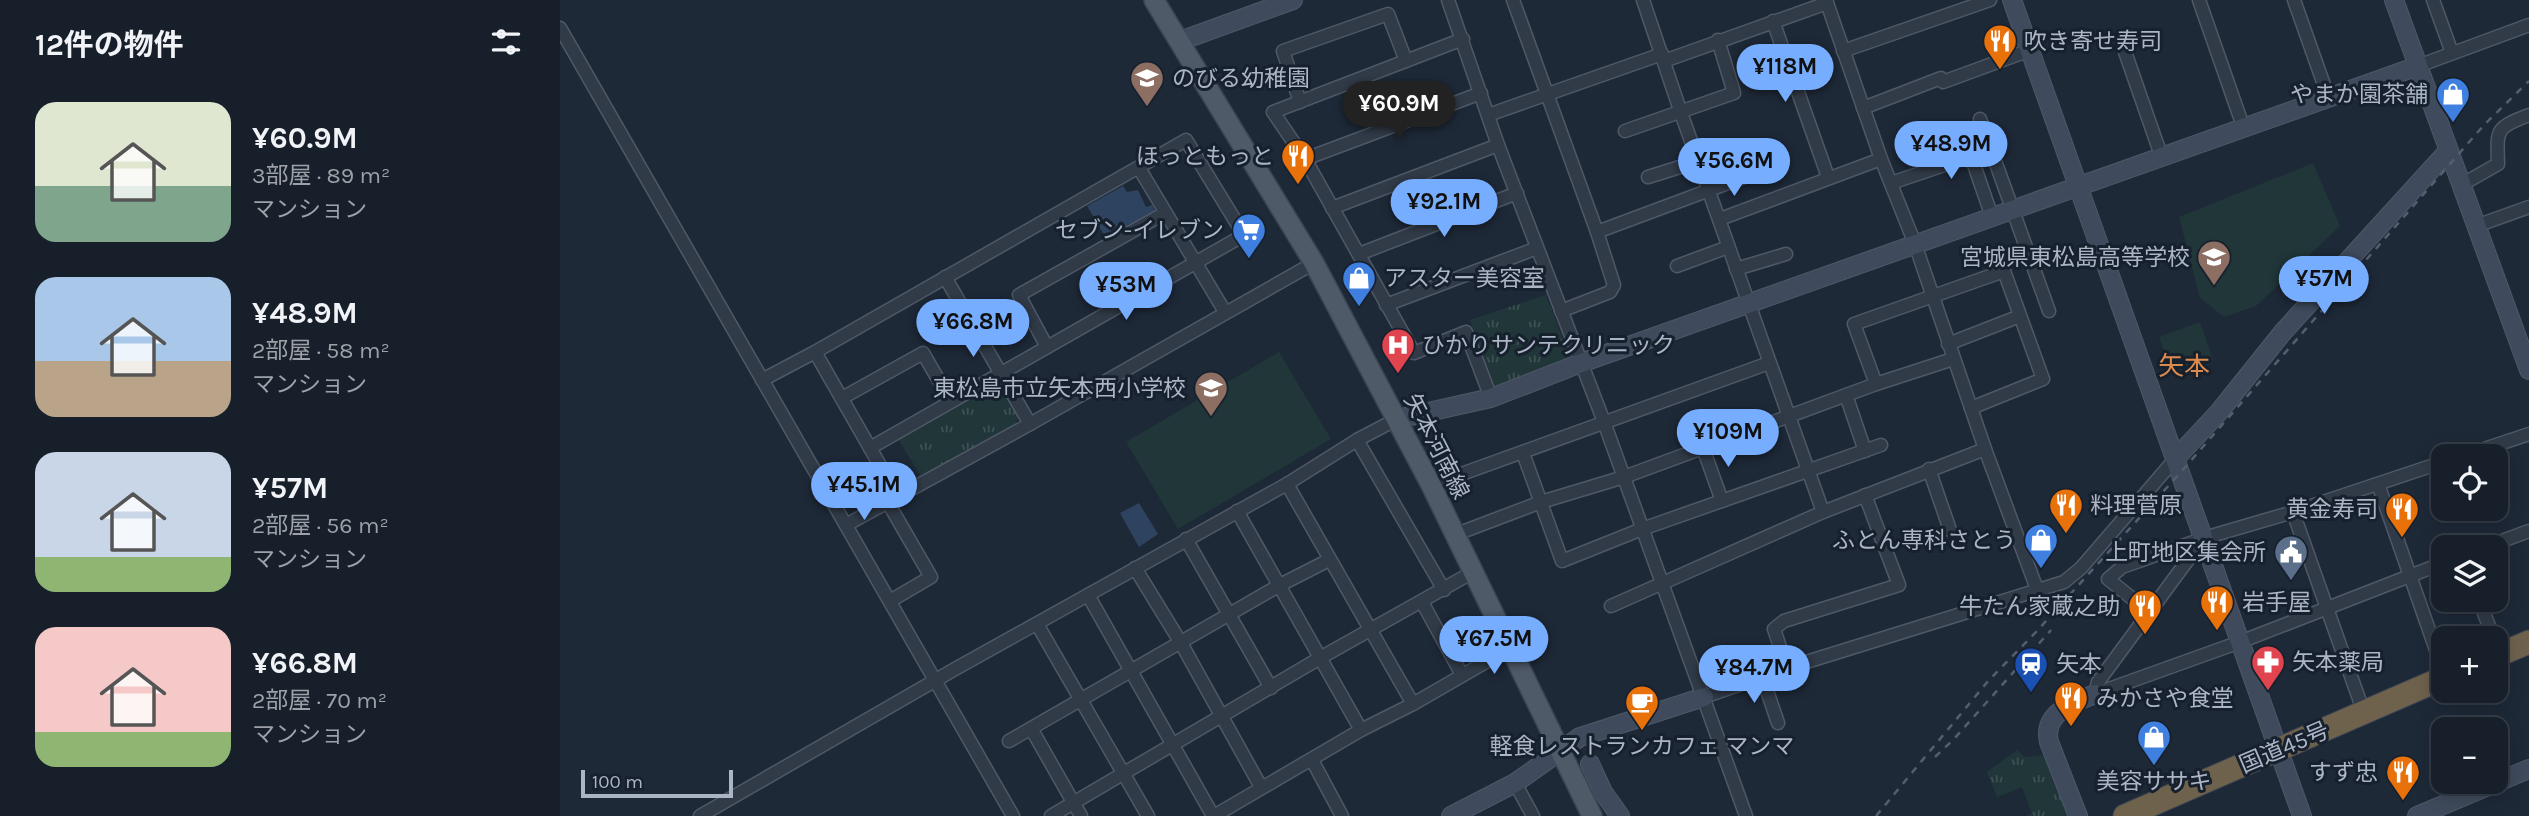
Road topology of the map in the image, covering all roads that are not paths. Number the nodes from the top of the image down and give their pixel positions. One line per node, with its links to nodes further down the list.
1 (1154, 0): 18 (main road, 矢本河南線)
2 (1293, 0): 18 (street)
3 (1448, 0): 16 (street)
4 (1513, 0): 27 (street)
5 (1643, 0): 23 (street)
6 (1990, 0): 21 (street)
7 (2012, 0): 20 (street)
8 (2199, 0): 35 (street)
9 (2294, 0): 28 (street)
10 (2394, 0): 25 (street)
11 (2433, 0): 22 (street)
12 (1827, 1): 13 (street); 21 (street)
13 (1773, 20): 17 (street); 46 (street)
14 (2529, 26): 22 (street)
15 (560, 28): 85 (street)
16 (1463, 39): 24 (street); 26 (street)
17 (1718, 40): 23 (street); 31 (street)
18 (1180, 41): 65 (main road, 矢本河南線)
19 (2124, 49): 39 (street)
20 (2030, 50): 30 (street); 49 (street)
21 (1843, 51): 30 (street)
22 (2452, 53): 25 (street)
23 (1663, 58): 27 (street); 31 (street)
24 (1406, 61): 29 (street); 29 (street)
25 (2418, 66): 28 (street); 38 (street)
26 (1481, 93): 32 (street); 40 (street)
27 (1548, 96): 32 (street); 59 (street)
28 (2329, 99): 35 (street)
29 (1300, 102): 40 (street)
30 (1863, 108): 41 (street)
31 (1680, 110): 36 (street); 42 (street)
32 (1488, 115): 37 (street)
33 (2529, 115): 48 (street)
34 (1980, 119): 54 (street)
35 (2244, 129): 39 (street)
36 (1625, 131)
37 (1498, 145): 51 (street); 53 (street)
38 (2448, 151): 48 (street); 105 (street)
39 (2162, 158): 49 (street)
40 (1305, 159): 53 (street)
41 (1881, 159): 46 (street); 47 (street)
42 (1699, 161): 45 (street); 50 (street)
43 (1139, 168): 55 (street); 66 (street); 69 (street)
44 (1747, 176): 50 (street)
45 (1648, 177)
46 (1828, 177): 57 (street)
47 (1891, 184): 56 (street); 60 (street)
48 (2461, 185): 58 (street)
49 (2078, 188): 54 (street); 105 (street)
50 (1709, 190): 57 (street); 59 (street)
51 (1517, 194): 62 (street); 63 (street)
52 (2529, 207): 58 (street)
53 (1332, 208): 63 (street)
54 (2013, 209): 56 (street); 74 (street)
55 (1165, 213): 66 (street); 78 (street)
56 (1992, 216): 60 (street)
57 (1720, 219): 61 (street)
58 (2476, 226): 81 (street)
59 (1597, 232): 73 (street)
60 (1915, 244): 70 (street); 71 (street)
61 (1728, 247): 67 (street); 68 (street)
62 (1537, 248): 72 (street); 73 (street)
63 (1359, 254): 72 (street)
64 (1786, 254): 68 (street)
65 (1314, 263): 75 (street); 93 (main road, 矢本河南線)
66 (1196, 264): 75 (street); 78 (street)
67 (1677, 266)
68 (1736, 269): 71 (street)
69 (945, 277): 79 (street); 84 (street)
70 (1933, 295): 76 (street); 77 (street); 86 (street)
71 (1748, 303): 82 (street); 83 (street)
72 (1386, 305): 89 (street)
73 (1561, 311): 82 (street)
74 (2049, 311)
75 (1225, 312): 95 (street)
76 (2020, 316): 77 (street); 91 (street)
77 (1948, 344): 80 (street)
78 (1046, 347): 84 (street)
79 (815, 352): 85 (street); 88 (street)
80 (1953, 359): 86 (street); 91 (street)
81 (2527, 359)
82 (1581, 363): 89 (street); 94 (street)
83 (1769, 363): 92 (street); 94 (street)
84 (1000, 373): 90 (street); 95 (street)
85 (762, 380): 120 (street)
86 (1876, 384): 87 (street)
87 (1846, 395): 92 (street); 103 (street)
88 (842, 398): 90 (street); 100 (street)
89 (1491, 398): 93 (street)
90 (950, 401): 100 (street)
91 (1972, 408): 102 (street)
92 (1790, 416): 101 (street); 108 (street)
93 (1397, 419): 97 (street); 112 (main road, 矢本河南線)
94 (1604, 422): 104 (street); 109 (street)
95 (1030, 424): 114 (street)
96 (2529, 434): 98 (street)
97 (1357, 440): 110 (street); 135 (street)
98 (2499, 444)
99 (1881, 445): 103 (street)
100 (870, 448): 114 (street)
101 (1703, 448): 109 (street); 115 (street)
102 (1985, 449): 107 (street); 136 (street)
103 (1865, 451): 108 (street)
104 (1523, 453): 112 (street); 116 (street)
105 (2176, 458): 125 (street); 136 (street)
106 (2431, 467): 111 (street)
107 (1929, 469): 113 (street); 122 (street)
108 (1808, 472): 115 (street); 118 (street)
109 (1624, 477): 116 (street); 121 (street)
110 (1287, 484): 117 (street); 128 (street)
111 (2378, 484): 119 (street); 132 (street)
112 (1431, 485): 124 (main road, 矢本河南線)
113 (1865, 495): 118 (street); 153 (street)
114 (892, 498): 120 (street); 138 (street)
115 (1722, 501): 121 (street)
116 (1541, 502): 121 (street); 124 (street)
117 (1237, 511): 126 (street); 133 (street)
118 (1823, 512): 134 (street)
119 (2293, 512): 125 (street); 141 (street)
120 (846, 525): 138 (street)
121 (1643, 529): 134 (street)
122 (1950, 530)
123 (2528, 534): 127 (street)
124 (1454, 535): 131 (main road, 矢本河南線)
125 (2204, 538): 142 (street); 142 (street); 147 (street)
126 (1186, 539): 130 (street); 143 (street)
127 (2508, 540)
128 (1329, 559): 133 (street); 145 (street)
129 (2431, 567): 132 (street)
130 (1135, 568): 137 (street); 149 (street)
131 (1473, 572): 135 (street); 151 (main road, 矢本河南線)
132 (2410, 575): 141 (street); 146 (street)
133 (1280, 585): 143 (street); 152 (street)
134 (1662, 585): 140 (street); 161 (street)
135 (1444, 590): 139 (street)
136 (2038, 592): 153 (street)
137 (1088, 595): 144 (street); 154 (street)
138 (890, 601): 157 (street)
139 (1422, 602): 145 (street); 155 (street)
140 (1611, 606)
141 (2328, 607): 147 (street); 164 (street)
142 (2149, 612): 160 (street)
143 (1230, 615): 149 (street); 159 (street)
144 (1037, 624): 157 (street); 162 (street)
145 (1372, 630): 152 (street); 163 (street)
146 (2431, 635)
147 (2240, 642): 160 (street); 171 (street)
148 (2529, 642): 150 (highway)
149 (1181, 643): 154 (street); 165 (street)
150 (2508, 646)
151 (1510, 649): 155 (street); 172 (main road, 矢本河南線)
152 (1320, 658): 159 (street); 168 (street)
153 (1787, 668): 156 (street)
154 (1131, 671): 162 (street); 170 (street)
155 (1462, 675): 163 (street)
156 (1762, 676): 161 (street); 166 (street)
157 (935, 681): 180 (street); 181 (street)
158 (2431, 683): 164 (highway, 国道45号)
159 (1270, 688): 165 (street)
160 (2095, 694): 192 (street)
161 (1704, 697): 172 (street); 191 (street)
162 (1082, 701): 167 (street); 176 (street)
163 (1413, 704): 168 (street)
164 (2364, 713): 171 (highway, 国道45号)
165 (1221, 716): 170 (street); 178 (street)
166 (1778, 723)
167 (1032, 730): 169 (street); 179 (street)
168 (1361, 730): 173 (street)
169 (1009, 741)
170 (1172, 744): 176 (street); 185 (street)
171 (2279, 749): 193 (highway, 国道45号); 194 (street)
172 (1560, 750): 177 (street); 189 (main road, 矢本河南線)
173 (1312, 760): 178 (street); 186 (street)
174 (1590, 764): 190 (street)
175 (2529, 769): 195 (street)
176 (1124, 772): 179 (street); 184 (street)
177 (1515, 783): 187 (street); 188 (street)
178 (1261, 787): 185 (street)
179 (1073, 803): 182 (street); 183 (street)
180 (700, 816)
181 (1013, 816)
182 (1051, 816)
183 (1081, 816)
184 (1148, 816)
185 (1213, 816)
186 (1342, 816)
187 (1451, 816)
188 (1533, 816)
189 (1592, 816)
190 (1620, 816)
191 (1746, 816)
192 (2078, 816)
193 (2125, 816)
194 (2302, 816)
195 (2417, 816)

